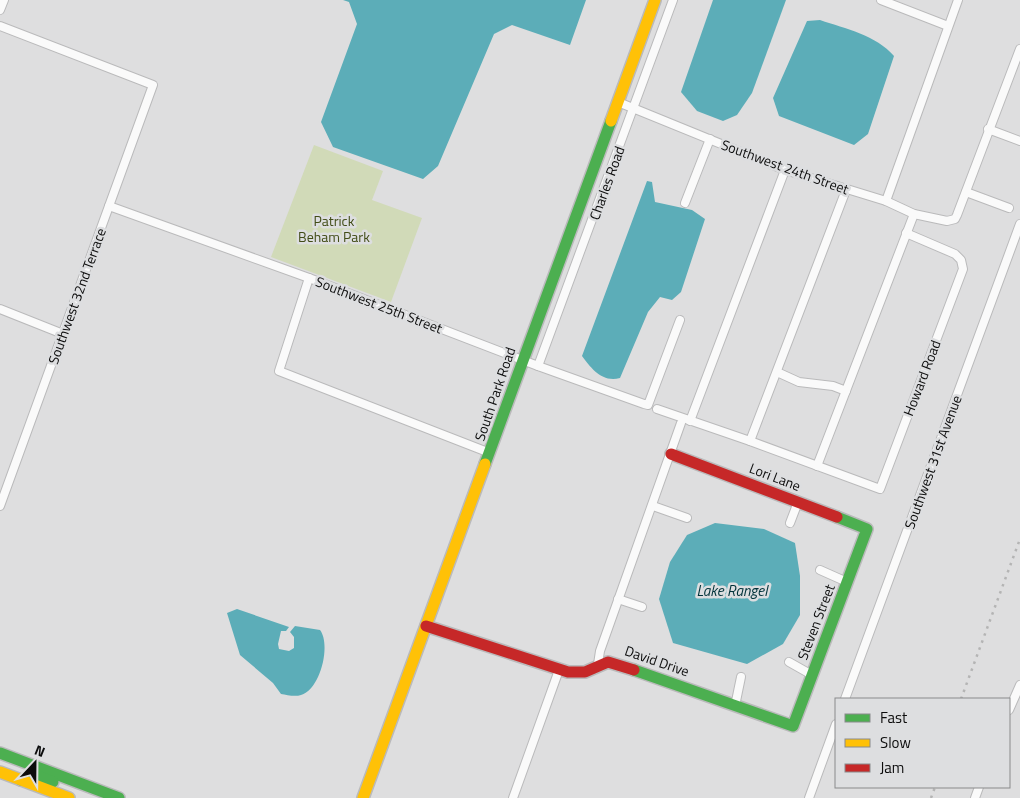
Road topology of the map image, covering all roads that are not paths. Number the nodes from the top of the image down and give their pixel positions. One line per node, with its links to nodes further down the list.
1 (4, 0): 6 (street)
2 (655, 0): 11 (street, South Park Road)
3 (673, 0): 12 (street, Charles Road)
4 (881, 0): 8 (street)
5 (958, 0): 8 (street)
6 (0, 10)
7 (0, 26): 21 (street, Southwest 32nd Terrace)
8 (948, 26): 19 (street)
9 (1020, 49): 10 (street)
10 (1017, 68): 13 (street)
11 (618, 102): 12 (street, Southwest 24th Street); 30 (street, South Park Road)
12 (634, 109): 14 (street, Southwest 24th Street); 31 (street, Charles Road)
13 (988, 129): 15 (street); 18 (street)
14 (710, 139): 16 (street, Southwest 24th Street); 20 (street)
15 (1020, 141)
16 (785, 170): 17 (street, Southwest 24th Street); 35 (street)
17 (846, 190): 19 (street, Southwest 24th Street); 32 (street)
18 (966, 192): 22 (street); 23 (street, Southwest 24th Street)
19 (886, 201): 23 (street, Southwest 24th Street)
20 (685, 203)
21 (109, 206): 26 (street, Southwest 25th Street); 29 (street, Southwest 32nd Terrace)
22 (1009, 208)
23 (914, 214): 25 (street)
24 (1020, 224): 58 (street, Southwest 31st Avenue)
25 (906, 233): 33 (street); 40 (street, Howard Road)
26 (309, 278): 30 (street, Southwest 25th Street); 38 (street)
27 (0, 309): 29 (street)
28 (680, 320): 31 (street, Southwest 25th Street)
29 (63, 334): 42 (street, Southwest 32nd Terrace)
30 (523, 360): 31 (street, Southwest 25th Street); 38 (street, South Park Road)
31 (538, 366)
32 (777, 372): 33 (street); 37 (street)
33 (846, 391): 40 (street)
34 (657, 409): 35 (street)
35 (690, 421): 37 (street)
36 (681, 423): 39 (street)
37 (750, 441): 40 (street)
38 (490, 452): 51 (street, South Park Road)
39 (671, 454): 41 (street, Lori Lane); 43 (street)
40 (817, 466)
41 (798, 502): 45 (street); 46 (street, Lori Lane)
42 (0, 506)
43 (653, 506): 44 (street); 49 (street)
44 (687, 518)
45 (790, 523)
46 (867, 529): 48 (street, Steven Street)
47 (820, 570): 48 (street)
48 (847, 582): 55 (street, Steven Street)
49 (618, 599): 50 (street); 53 (street)
50 (642, 607)
51 (426, 626): 54 (street, David Drive); 71 (street, South Park Road)
52 (789, 662): 55 (street)
53 (598, 664): 54 (street, David Drive); 59 (street, David Drive)
54 (559, 670): 72 (street)
55 (812, 675): 61 (street, Steven Street)
56 (741, 677): 59 (street)
57 (1020, 685): 60 (street)
58 (845, 698)
59 (735, 706): 61 (street, David Drive)
60 (1010, 708)
61 (793, 726)
62 (835, 727): 73 (street)
63 (0, 753): 64 (street)
64 (23, 762): 65 (street); 70 (street)
65 (0, 765)
66 (0, 772): 67 (street)
67 (21, 780): 68 (street); 69 (street)
68 (69, 798)
69 (98, 798)
70 (119, 798)
71 (363, 798)
72 (513, 798)
73 (809, 798)

